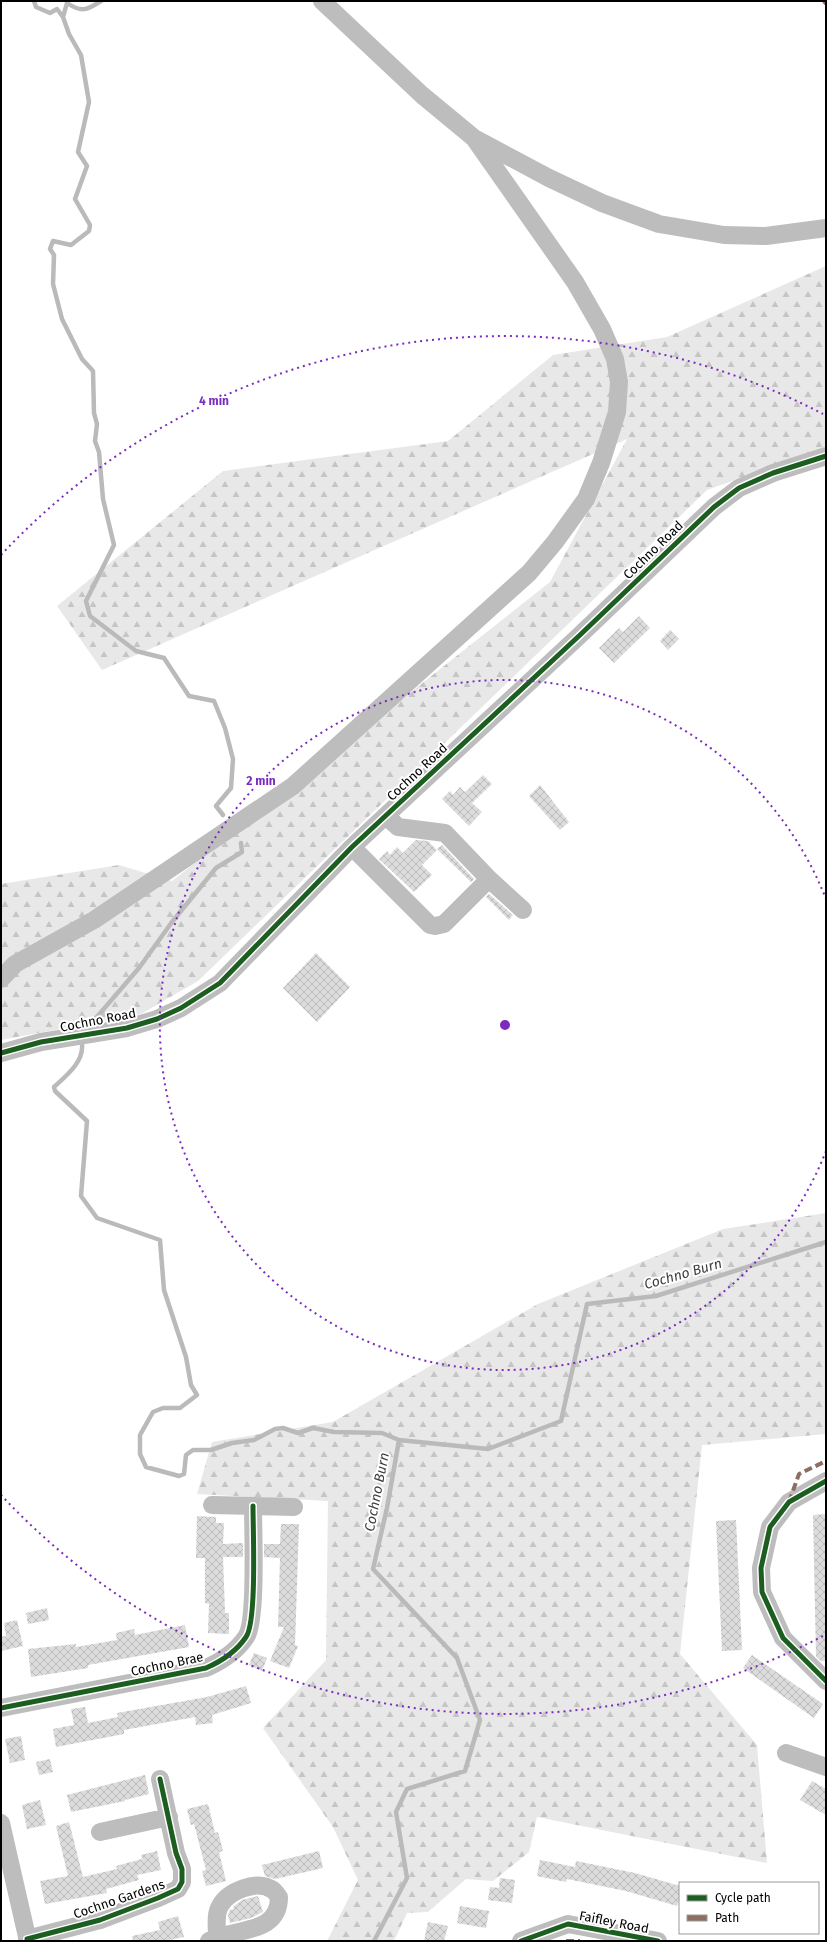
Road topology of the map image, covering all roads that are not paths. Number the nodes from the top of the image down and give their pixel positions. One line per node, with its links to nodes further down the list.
1 (322, 1): 2 (street)
2 (474, 138): 3 (street); 9 (street)
3 (826, 228)
4 (826, 456): 5 (street, Cochno Road)
5 (386, 816): 6 (street, Cochno Road); 7 (street)
6 (352, 847): 7 (street); 10 (street, Cochno Road)
7 (489, 879): 8 (street)
8 (523, 910)
9 (1, 979)
10 (1, 1053)
11 (826, 1481): 15 (street)
12 (212, 1505): 13 (street)
13 (253, 1506): 14 (street); 16 (street, Cochno Brae)
14 (294, 1507)
15 (826, 1681)
16 (1, 1708)
17 (786, 1753): 18 (street)
18 (826, 1767)
19 (160, 1780): 20 (street, Cochno Gardens)
20 (169, 1817): 22 (street); 24 (street, Cochno Gardens)
21 (1, 1823): 23 (street)
22 (100, 1832)
23 (8, 1883): 24 (street)
24 (27, 1940)
25 (521, 1941): 26 (street, Faifley Road)
26 (658, 1941)

